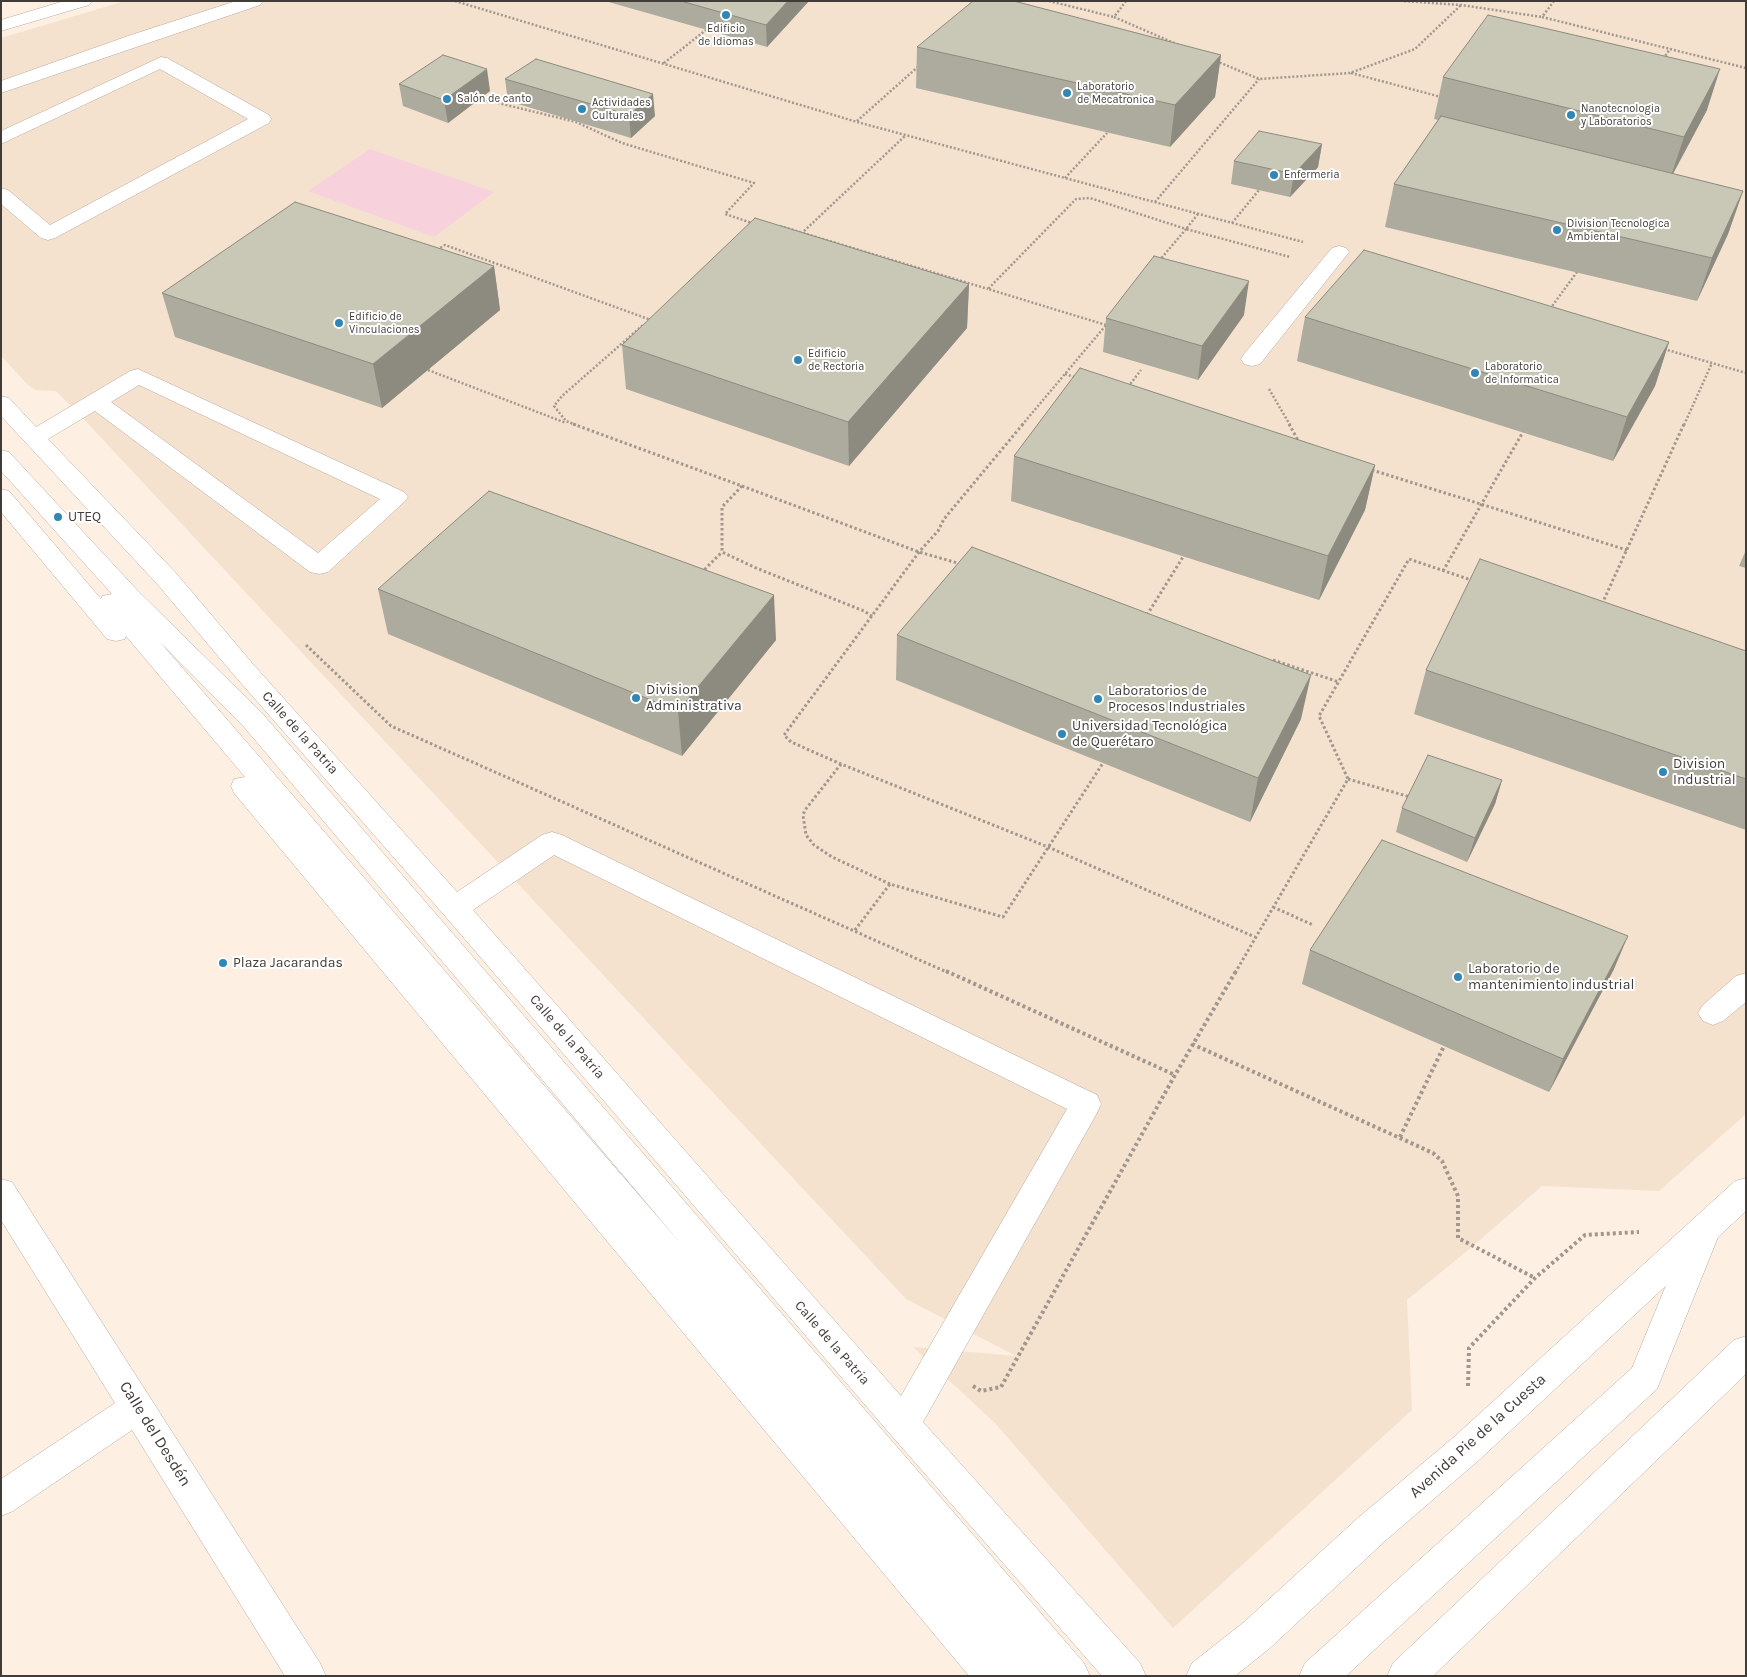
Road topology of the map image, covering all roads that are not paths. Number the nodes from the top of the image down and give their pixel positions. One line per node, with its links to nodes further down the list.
1 (83, 1): 3 (street)
2 (254, 1): 4 (street)
3 (1, 26)
4 (1, 87)
5 (1, 138): 6 (street)
6 (1, 194)
7 (1339, 252): 8 (street)
8 (1252, 359)
9 (96, 401): 9 (street); 11 (street)
10 (1, 403): 11 (street, Calle de la Patria)
11 (34, 438): 15 (street, Calle de la Patria)
12 (1, 457): 28 (street)
13 (1, 480): 27 (street)
14 (1, 496): 26 (street)
15 (455, 908): 23 (street, Calle de la Patria); 23 (street)
16 (1746, 984): 17 (street)
17 (1713, 1013)
18 (1746, 1191): 20 (street, Avenida Pie de la Cuesta)
19 (1, 1192): 22 (street, Calle del Desdén)
20 (1706, 1227): 30 (street, Avenida Pie de la Cuesta); 31 (street)
21 (1746, 1351): 32 (street)
22 (138, 1407): 24 (street); 25 (street, Calle del Desdén)
23 (903, 1424): 29 (street, Calle de la Patria)
24 (1, 1499)
25 (307, 1676)
26 (993, 1676)
27 (1031, 1676)
28 (1072, 1676)
29 (1127, 1676)
30 (1205, 1676)
31 (1318, 1676)
32 (1406, 1676)

